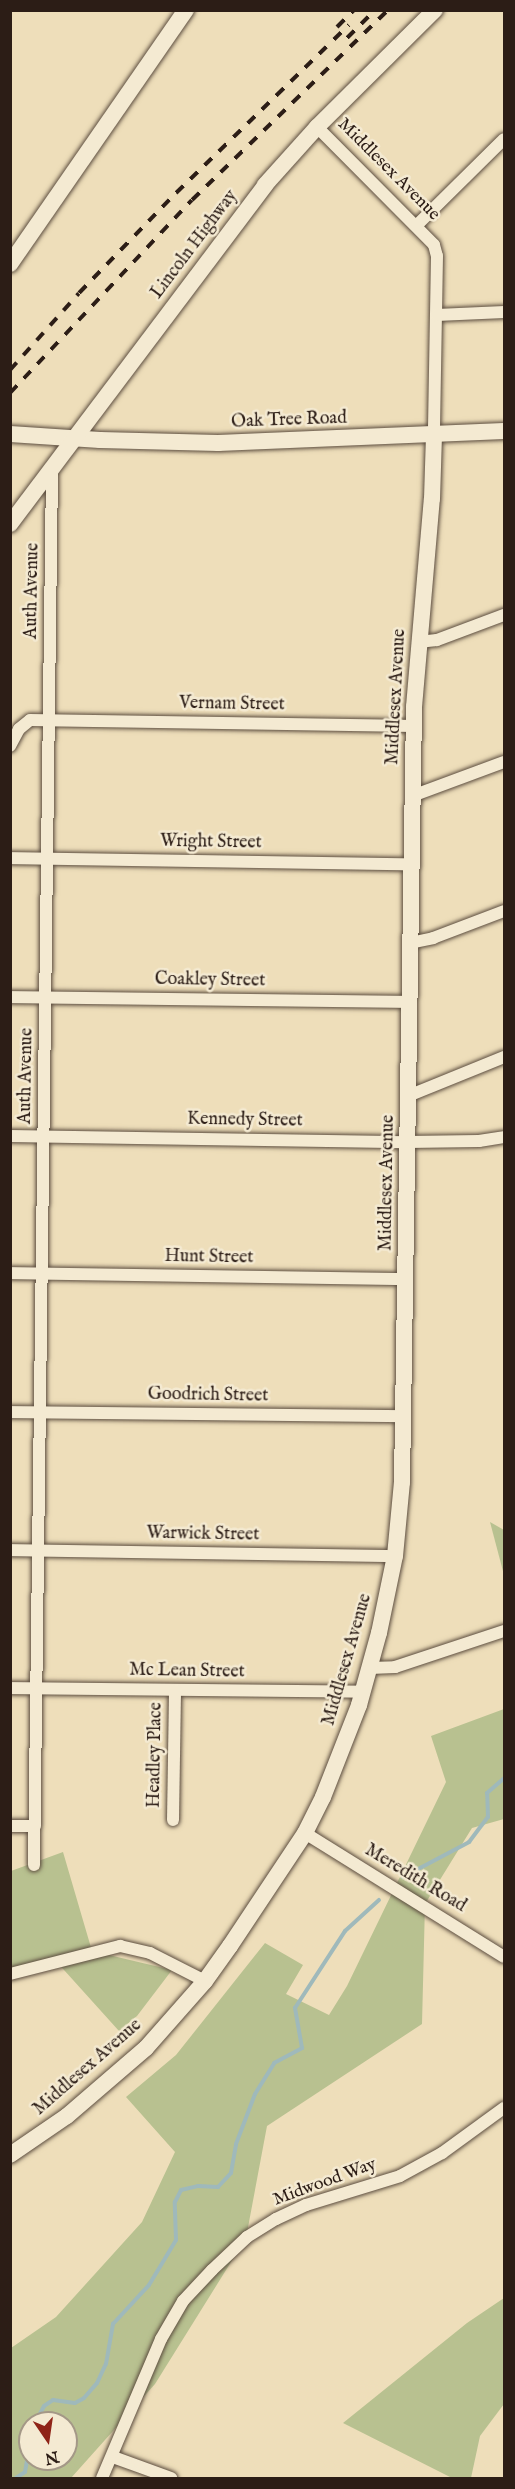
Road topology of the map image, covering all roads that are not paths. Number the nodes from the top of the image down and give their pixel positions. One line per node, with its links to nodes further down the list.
1 (435, 10): 3 (street, Lincoln Highway)
2 (182, 12): 6 (street)
3 (317, 127): 5 (street, Middlesex Avenue); 12 (street, Lincoln Highway)
4 (504, 139): 5 (street)
5 (417, 225): 8 (street, Middlesex Avenue)
6 (10, 264)
7 (504, 312): 8 (street)
8 (437, 315): 11 (street, Middlesex Avenue)
9 (504, 431): 11 (street, Oak Tree Road)
10 (10, 434): 12 (street, Oak Tree Road)
11 (434, 436): 12 (street, Oak Tree Road); 16 (street, Middlesex Avenue)
12 (74, 439): 13 (street, Lincoln Highway)
13 (52, 468): 14 (street, Lincoln Highway); 17 (street, Auth Avenue)
14 (10, 524)
15 (504, 615): 16 (street)
16 (418, 642): 18 (street, Middlesex Avenue)
17 (49, 720): 18 (street, Vernam Street); 19 (street, Vernam Street); 23 (street, Auth Avenue)
18 (414, 726): 21 (street, Middlesex Avenue)
19 (10, 746)
20 (504, 762): 21 (street)
21 (412, 796): 24 (street, Middlesex Avenue)
22 (10, 858): 23 (street, Wright Street)
23 (48, 859): 24 (street, Wright Street); 28 (street, Auth Avenue)
24 (412, 864): 26 (street, Middlesex Avenue)
25 (504, 911): 26 (street)
26 (410, 943): 29 (street, Middlesex Avenue)
27 (10, 997): 28 (street, Coakley Street)
28 (46, 997): 29 (street, Coakley Street); 33 (street, Auth Avenue)
29 (409, 1002): 31 (street, Middlesex Avenue)
30 (504, 1057): 31 (street)
31 (408, 1096): 36 (street, Middlesex Avenue)
32 (10, 1136): 33 (street, Kennedy Street)
33 (44, 1136): 36 (street, Kennedy Street); 39 (street, Auth Avenue)
34 (504, 1137): 35 (street, Kennedy Street)
35 (479, 1141): 36 (street, Kennedy Street); 37 (street, Kennedy Street)
36 (407, 1142): 40 (street, Middlesex Avenue)
37 (504, 1147)
38 (10, 1273): 39 (street, Hunt Street)
39 (43, 1274): 40 (street, Hunt Street); 42 (street, Auth Avenue)
40 (406, 1279): 43 (street, Middlesex Avenue)
41 (10, 1412): 42 (street, Goodrich Street)
42 (41, 1412): 43 (street, Goodrich Street); 45 (street, Auth Avenue)
43 (404, 1416): 46 (street, Middlesex Avenue)
44 (10, 1550): 45 (street, Warwick Street)
45 (39, 1551): 46 (street, Warwick Street); 50 (street, Auth Avenue)
46 (395, 1556): 48 (street, Middlesex Avenue)
47 (504, 1631): 48 (street)
48 (370, 1668): 52 (street, Middlesex Avenue)
49 (10, 1688): 50 (street, Mc Lean Street)
50 (37, 1688): 51 (street, Mc Lean Street); 55 (street, Auth Avenue)
51 (175, 1690): 52 (street, Mc Lean Street); 53 (street, Headley Place)
52 (363, 1692): 56 (street, Middlesex Avenue)
53 (173, 1820)
54 (10, 1826): 55 (street)
55 (35, 1826): 57 (street, Auth Avenue)
56 (305, 1833): 58 (street, Meredith Road); 60 (street, Middlesex Avenue)
57 (34, 1865)
58 (504, 1957)
59 (10, 1974): 60 (street)
60 (205, 1981): 62 (street, Middlesex Avenue)
61 (504, 2108): 63 (street, Midwood Way)
62 (10, 2156)
63 (113, 2457): 64 (street, Midwood Way); 65 (street)
64 (102, 2478)
65 (171, 2478)

